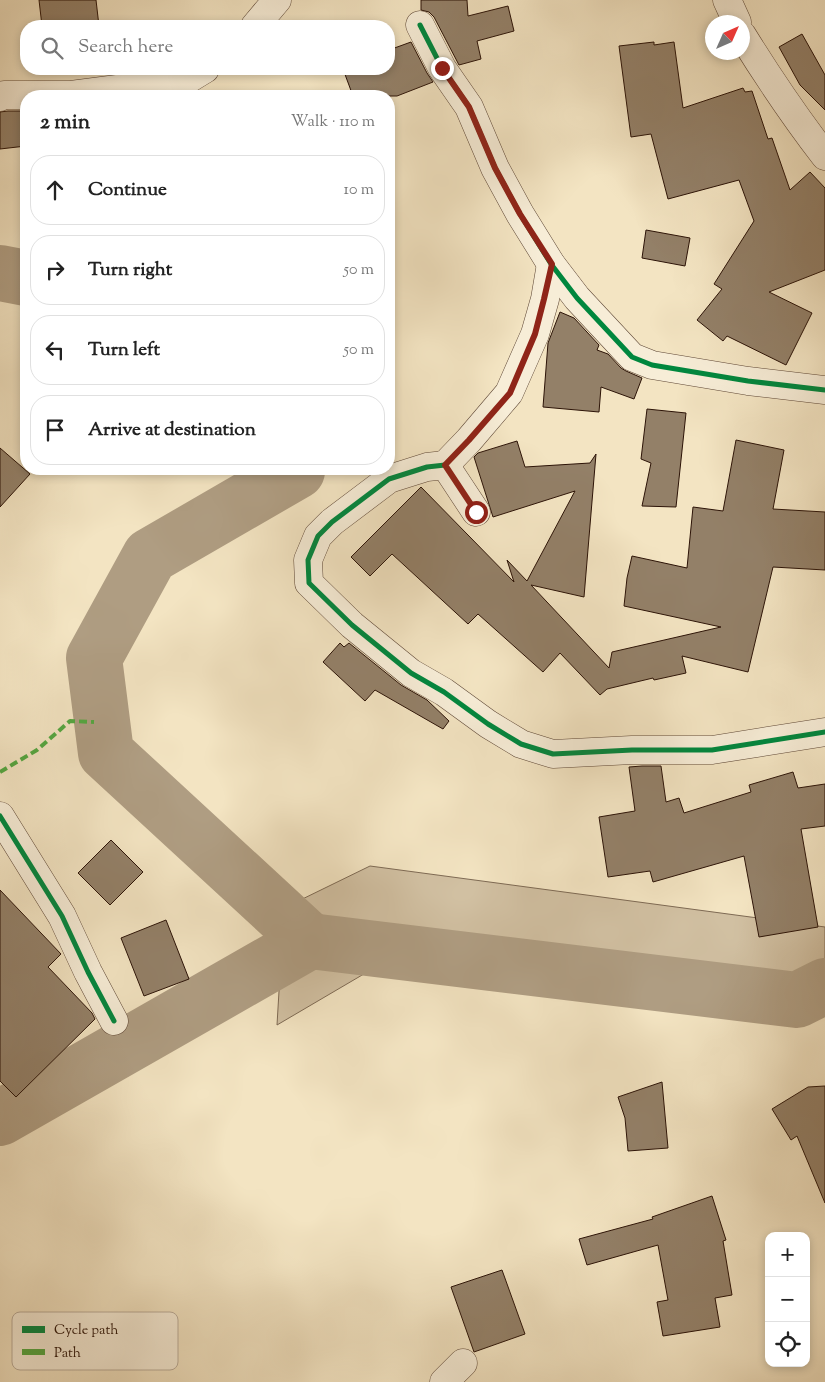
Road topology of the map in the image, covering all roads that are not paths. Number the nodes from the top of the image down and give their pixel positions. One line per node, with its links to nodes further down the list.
1 (277, 0): 4 (street)
2 (727, 0): 3 (street)
3 (734, 15)
4 (260, 20)
5 (420, 25): 12 (street)
6 (750, 48): 11 (street)
7 (195, 75): 8 (street)
8 (109, 90)
9 (20, 95): 10 (street)
10 (0, 97)
11 (825, 156)
12 (552, 264): 13 (street); 14 (street)
13 (825, 390)
14 (445, 465): 15 (street); 16 (street)
15 (476, 512)
16 (825, 732)
17 (0, 816): 18 (street)
18 (114, 1021)
19 (463, 1363): 20 (street)
20 (444, 1382)

